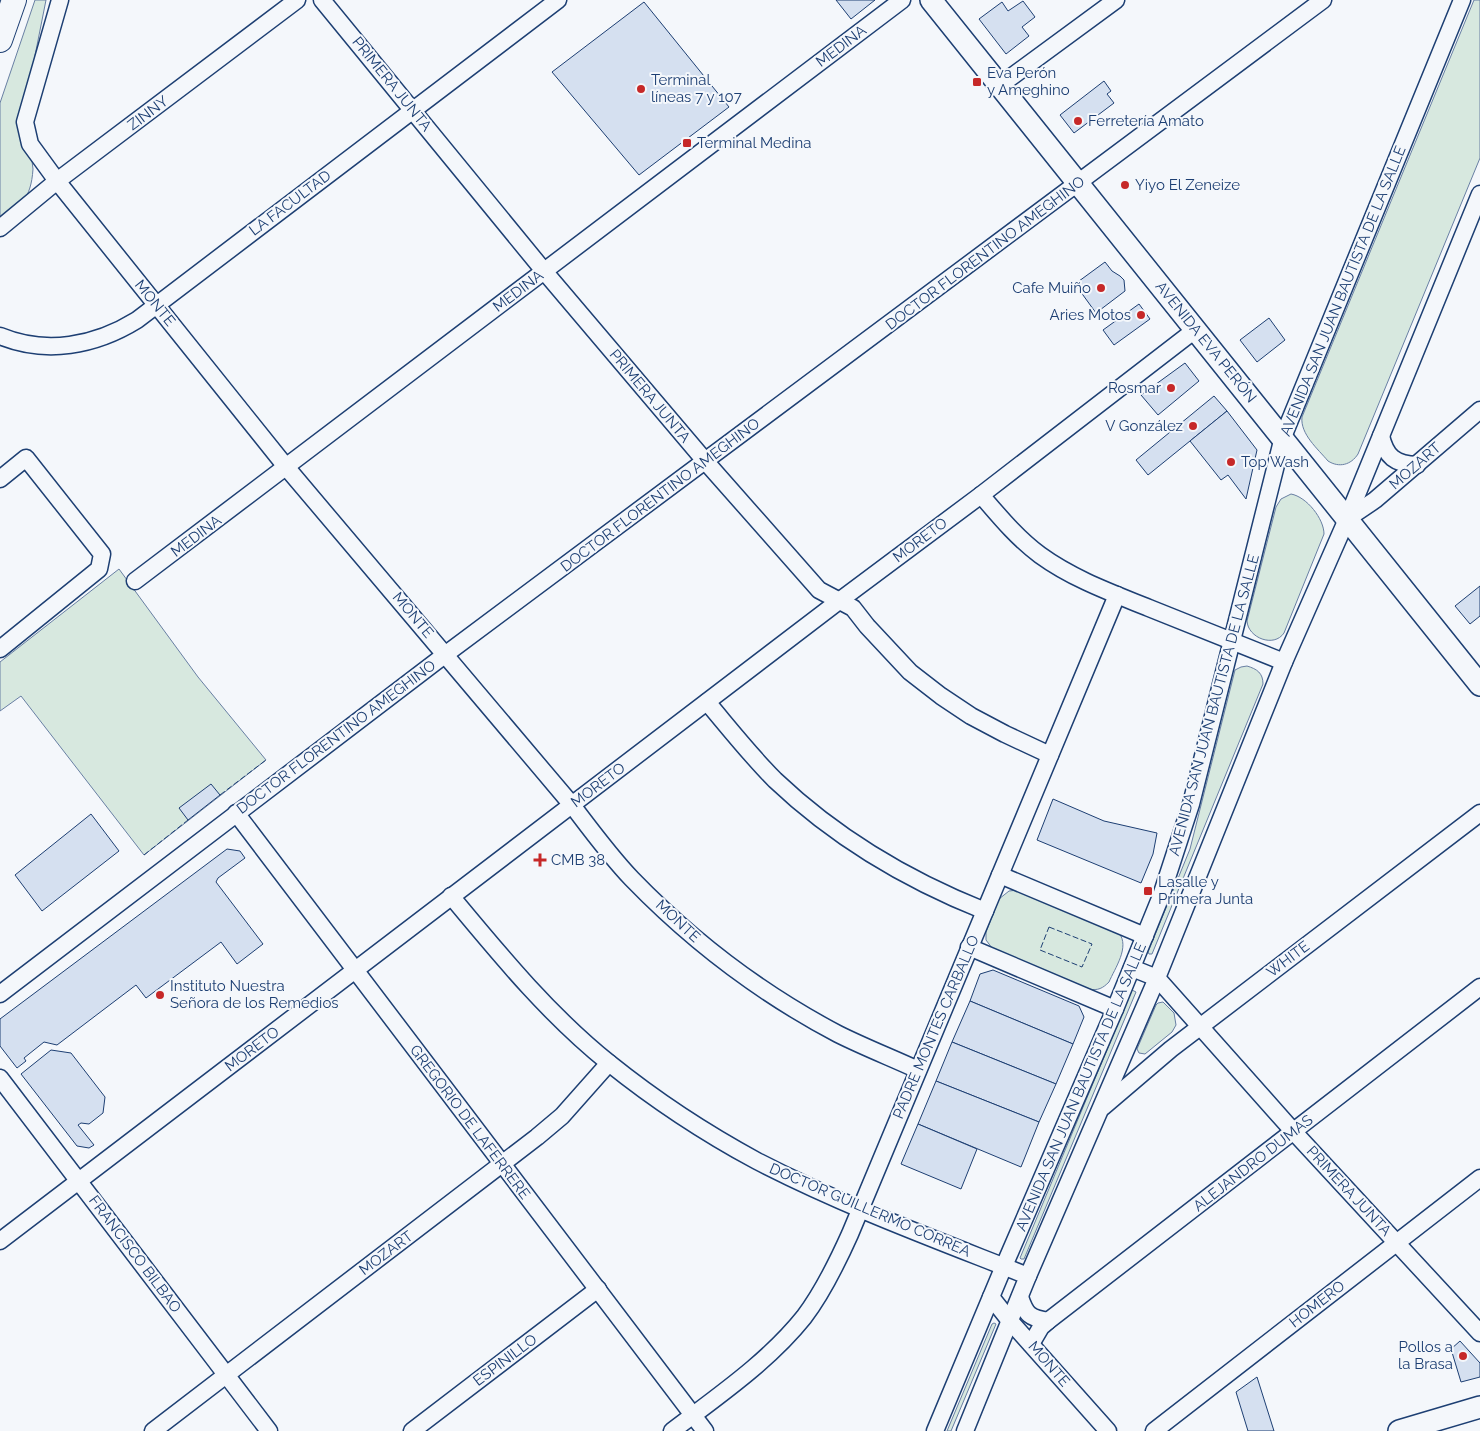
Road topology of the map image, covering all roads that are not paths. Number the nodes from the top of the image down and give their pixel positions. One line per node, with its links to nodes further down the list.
1 (14, 0): 11 (highway)
2 (60, 0): 14 (street, MONTE)
3 (297, 0): 14 (street, ZINNY)
4 (322, 0): 13 (street, PRIMERA JUNTA)
5 (558, 0): 13 (street, LA FACULTAD)
6 (902, 0): 18 (street, MEDINA)
7 (930, 0): 12 (main road, AVENIDA EVA PERÓN)
8 (1116, 0): 12 (street)
9 (1323, 0): 15 (street, DOCTOR FLORENTINO AMEGHINO)
10 (1462, 0): 24 (street, AVENIDA SAN JUAN BAUTISTA DE LA SALLE)
11 (0, 40)
12 (999, 86): 15 (main road, AVENIDA EVA PERÓN)
13 (413, 110): 18 (street, PRIMERA JUNTA); 19 (street, LA FACULTAD)
14 (57, 181): 17 (street, ZINNY); 19 (street, MONTE)
15 (1078, 184): 20 (main road, AVENIDA EVA PERÓN); 25 (street, DOCTOR FLORENTINO AMEGHINO)
16 (1480, 194): 23 (street, AVENIDA SAN JUAN BAUTISTA DE LA SALLE)
17 (0, 228)
18 (544, 271): 25 (street, PRIMERA JUNTA); 27 (street, MEDINA)
19 (156, 305): 21 (street, LA FACULTAD); 27 (street, MONTE)
20 (1195, 330): 24 (main road, AVENIDA EVA PERÓN); 29 (street, MORETO)
21 (0, 336)
22 (1480, 410): 26 (street, MOZART)
23 (1381, 436): 26 (street); 30 (street, AVENIDA SAN JUAN BAUTISTA DE LA SALLE)
24 (1282, 437): 30 (main road, AVENIDA EVA PERÓN); 34 (street, AVENIDA SAN JUAN BAUTISTA DE LA SALLE)
25 (706, 462): 33 (street, PRIMERA JUNTA); 36 (street, DOCTOR FLORENTINO AMEGHINO)
26 (1417, 464): 30 (street, MOZART)
27 (287, 468): 31 (street, MEDINA); 36 (street, MONTE)
28 (0, 479): 35 (street)
29 (981, 495): 32 (street); 33 (street, MORETO)
30 (1347, 519): 37 (street, AVENIDA SAN JUAN BAUTISTA DE LA SALLE); 38 (main road, AVENIDA EVA PERÓN)
31 (135, 581)
32 (1117, 595): 34 (street); 40 (street, PADRE MONTES CARBALLO)
33 (839, 601): 39 (street, MORETO); 40 (street, PRIMERA JUNTA)
34 (1232, 641): 37 (street); 47 (street, AVENIDA SAN JUAN BAUTISTA DE LA SALLE)
35 (0, 649)
36 (446, 654): 41 (street, MONTE); 42 (street, DOCTOR FLORENTINO AMEGHINO)
37 (1284, 662): 51 (street, AVENIDA SAN JUAN BAUTISTA DE LA SALLE)
38 (1480, 686)
39 (707, 702): 41 (street, MORETO); 46 (street)
40 (1050, 755): 44 (street, PADRE MONTES CARBALLO)
41 (572, 805): 45 (street, MORETO); 57 (street, MONTE)
42 (236, 813): 50 (street, GREGORIO DE LAFERRERE); 53 (street, DOCTOR FLORENTINO AMEGHINO)
43 (1480, 813): 55 (street, WHITE)
44 (1000, 875): 46 (street, PADRE MONTES CARBALLO); 47 (street)
45 (451, 896): 50 (street, MORETO); 56 (street, DOCTOR GUILLERMO CORREA)
46 (985, 912): 48 (street, PADRE MONTES CARBALLO)
47 (1145, 936): 49 (street, AVENIDA SAN JUAN BAUTISTA DE LA SALLE)
48 (969, 948): 54 (street); 57 (street, PADRE MONTES CARBALLO)
49 (1132, 968): 51 (street, PRIMERA JUNTA); 54 (street, AVENIDA SAN JUAN BAUTISTA DE LA SALLE)
50 (355, 970): 61 (street, GREGORIO DE LAFERRERE); 63 (street, MORETO)
51 (1157, 978): 55 (street, PRIMERA JUNTA); 59 (street, AVENIDA SAN JUAN BAUTISTA DE LA SALLE)
52 (1480, 987): 60 (street, ALEJANDRO DUMAS)
53 (0, 994)
54 (1115, 1009): 67 (street, AVENIDA SAN JUAN BAUTISTA DE LA SALLE)
55 (1199, 1028): 59 (street, WHITE); 60 (street, PRIMERA JUNTA)
56 (609, 1063): 61 (street, MOZART); 64 (street, DOCTOR GUILLERMO CORREA)
57 (918, 1070): 64 (street, PADRE MONTES CARBALLO)
58 (0, 1078): 63 (street, FRANCISCO BILBAO)
59 (1099, 1110): 68 (street, AVENIDA SAN JUAN BAUTISTA DE LA SALLE)
60 (1293, 1131): 66 (street, PRIMERA JUNTA); 73 (street, ALEJANDRO DUMAS)
61 (502, 1164): 69 (street, GREGORIO DE LAFERRERE); 76 (street, MOZART)
62 (1480, 1178): 66 (street, HOMERO)
63 (79, 1180): 65 (street, MORETO); 76 (street, FRANCISCO BILBAO)
64 (860, 1209): 67 (street, DOCTOR GUILLERMO CORREA); 78 (street, PADRE MONTES CARBALLO)
65 (0, 1241)
66 (1396, 1243): 74 (street, PRIMERA JUNTA); 87 (street, HOMERO)
67 (1004, 1266): 68 (street, DOCTOR GUILLERMO CORREA); 70 (street, AVENIDA SAN JUAN BAUTISTA DE LA SALLE)
68 (1028, 1276): 71 (street, AVENIDA SAN JUAN BAUTISTA DE LA SALLE)
69 (598, 1289): 78 (street, GREGORIO DE LAFERRERE); 81 (street, ESPINILLO)
70 (992, 1297): 72 (street, MONTE); 84 (street, AVENIDA SAN JUAN BAUTISTA DE LA SALLE)
71 (1020, 1297): 72 (street, AVENIDA SAN JUAN BAUTISTA DE LA SALLE); 73 (street)
72 (1010, 1321): 75 (street, MONTE); 85 (street, AVENIDA SAN JUAN BAUTISTA DE LA SALLE)
73 (1048, 1321): 75 (street, ALEJANDRO DUMAS)
74 (1480, 1333)
75 (1031, 1344): 86 (street, MONTE)
76 (226, 1375): 79 (street, MOZART); 80 (street, FRANCISCO BILBAO)
77 (1480, 1407): 88 (main road)
78 (693, 1415): 82 (street); 83 (street, GREGORIO DE LAFERRERE)
79 (153, 1431)
80 (268, 1431)
81 (412, 1431)
82 (672, 1431)
83 (705, 1431)
84 (935, 1431)
85 (965, 1431)
86 (1108, 1431)
87 (1154, 1431)
88 (1398, 1431)

